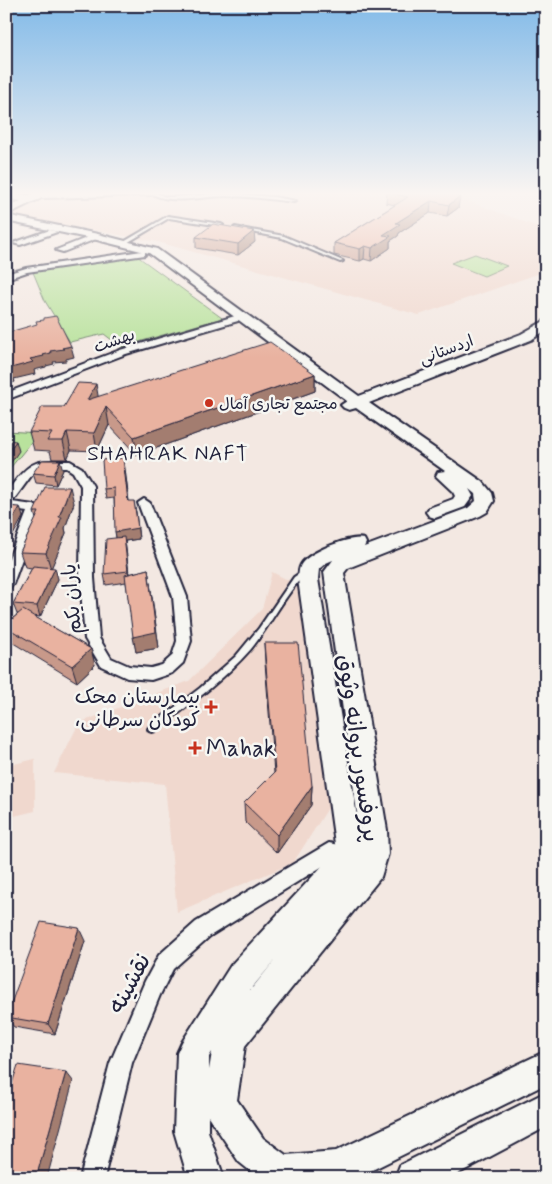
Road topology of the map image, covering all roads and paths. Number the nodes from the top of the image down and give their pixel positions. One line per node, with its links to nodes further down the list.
1 (68, 247): 4 (street)
2 (130, 247): 5 (main road)
3 (308, 247): 6 (lane)
4 (60, 250)
5 (150, 252): 7 (street); 8 (main road)
6 (341, 261)
7 (6, 277)
8 (239, 318): 11 (street, بهشت); 12 (main road)
9 (546, 324): 12 (main road, اردستانی)
10 (546, 339): 12 (main road, اردستانی)
11 (6, 397)
12 (359, 407): 16 (main road); 16 (main road)
13 (6, 501): 14 (street, یاران یکم)
14 (144, 503)
15 (6, 505): 17 (street)
16 (317, 570): 18 (lane); 19 (main road, پروفسور پروانه وثوق)
17 (6, 584)
18 (152, 729)
19 (363, 855): 20 (main road, پروفسور پروانه وثوق); 23 (main road, پروفسور پروانه وثوق); 24 (street, نقشینه)
20 (546, 1066)
21 (546, 1109): 22 (main road)
22 (449, 1169): 25 (main road)
23 (198, 1173)
24 (92, 1178)
25 (413, 1178)

